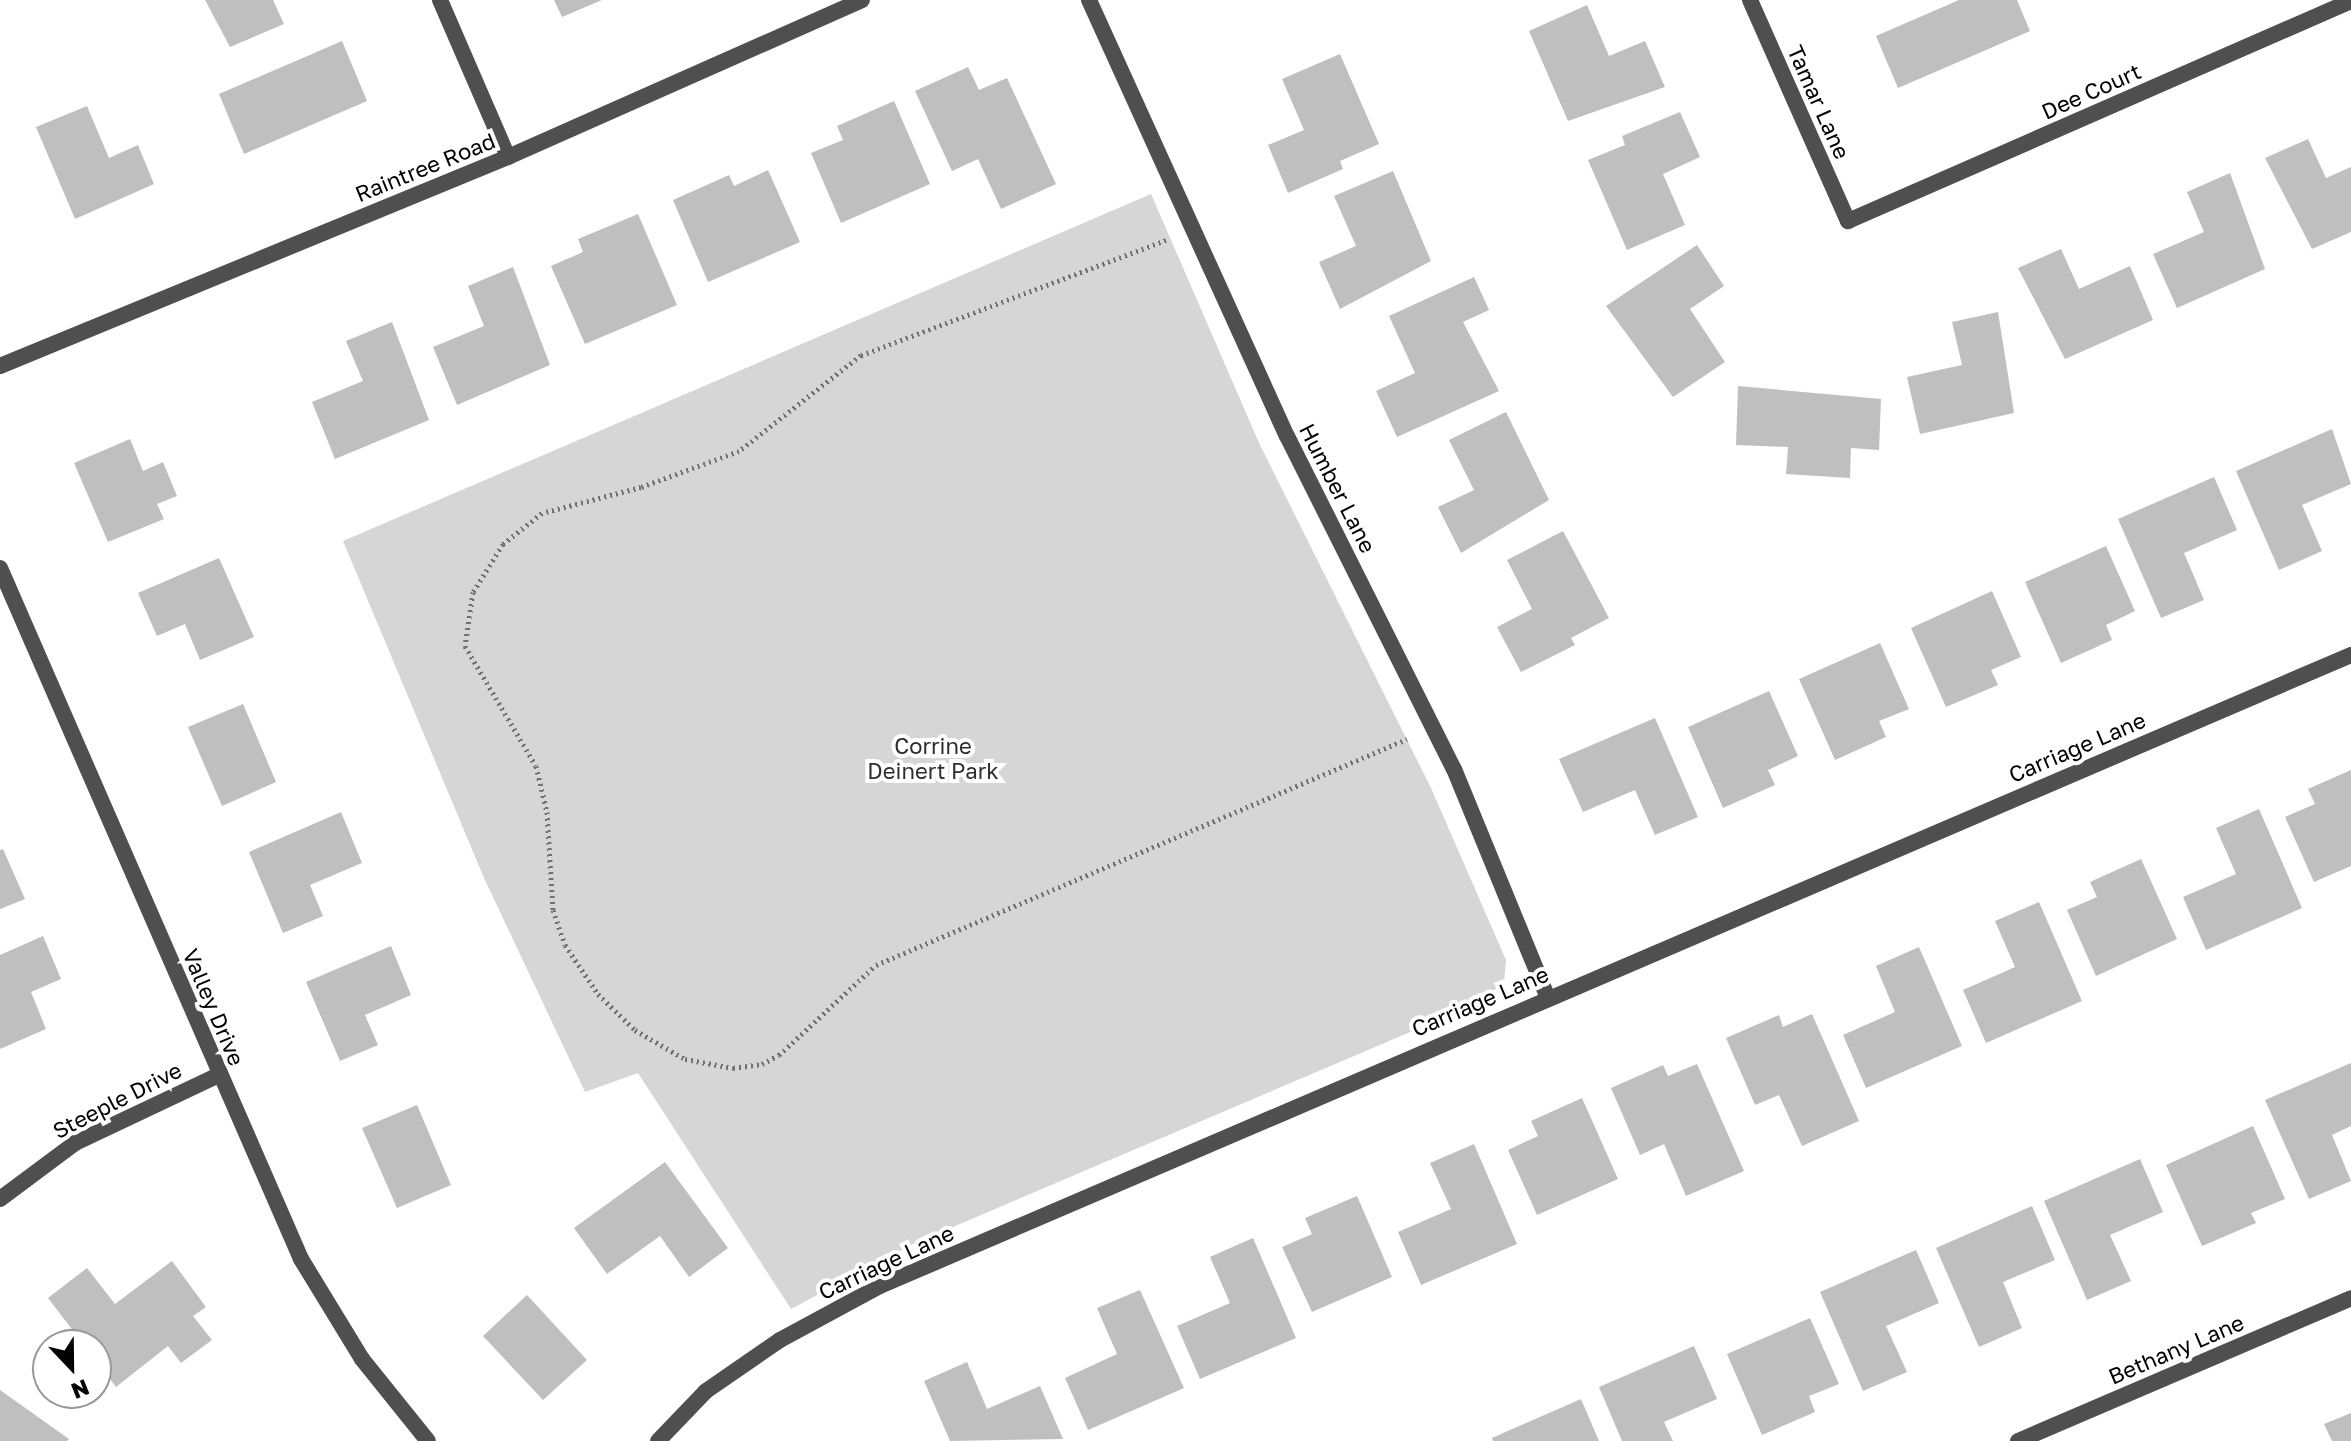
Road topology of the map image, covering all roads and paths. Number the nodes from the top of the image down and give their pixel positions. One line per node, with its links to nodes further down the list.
1 (440, 0): 6 (street)
2 (862, 0): 6 (street, Raintree Road)
3 (1089, 0): 8 (street, Humber Lane)
4 (1750, 0): 7 (street, Tamar Lane)
5 (2351, 1): 7 (street, Dee Court)
6 (508, 157): 9 (street, Raintree Road)
7 (1848, 221)
8 (1194, 227): 12 (street, Humber Lane); 12 (path)
9 (0, 366)
10 (0, 568): 14 (street, Valley Drive)
11 (2351, 655): 13 (street, Carriage Lane)
12 (1434, 727): 13 (street, Humber Lane)
13 (1547, 996): 18 (street, Carriage Lane)
14 (219, 1075): 15 (street, Steeple Drive); 17 (street, Valley Drive)
15 (0, 1199)
16 (2351, 1298): 19 (street, Bethany Lane)
17 (428, 1441)
18 (658, 1441)
19 (2018, 1441)

